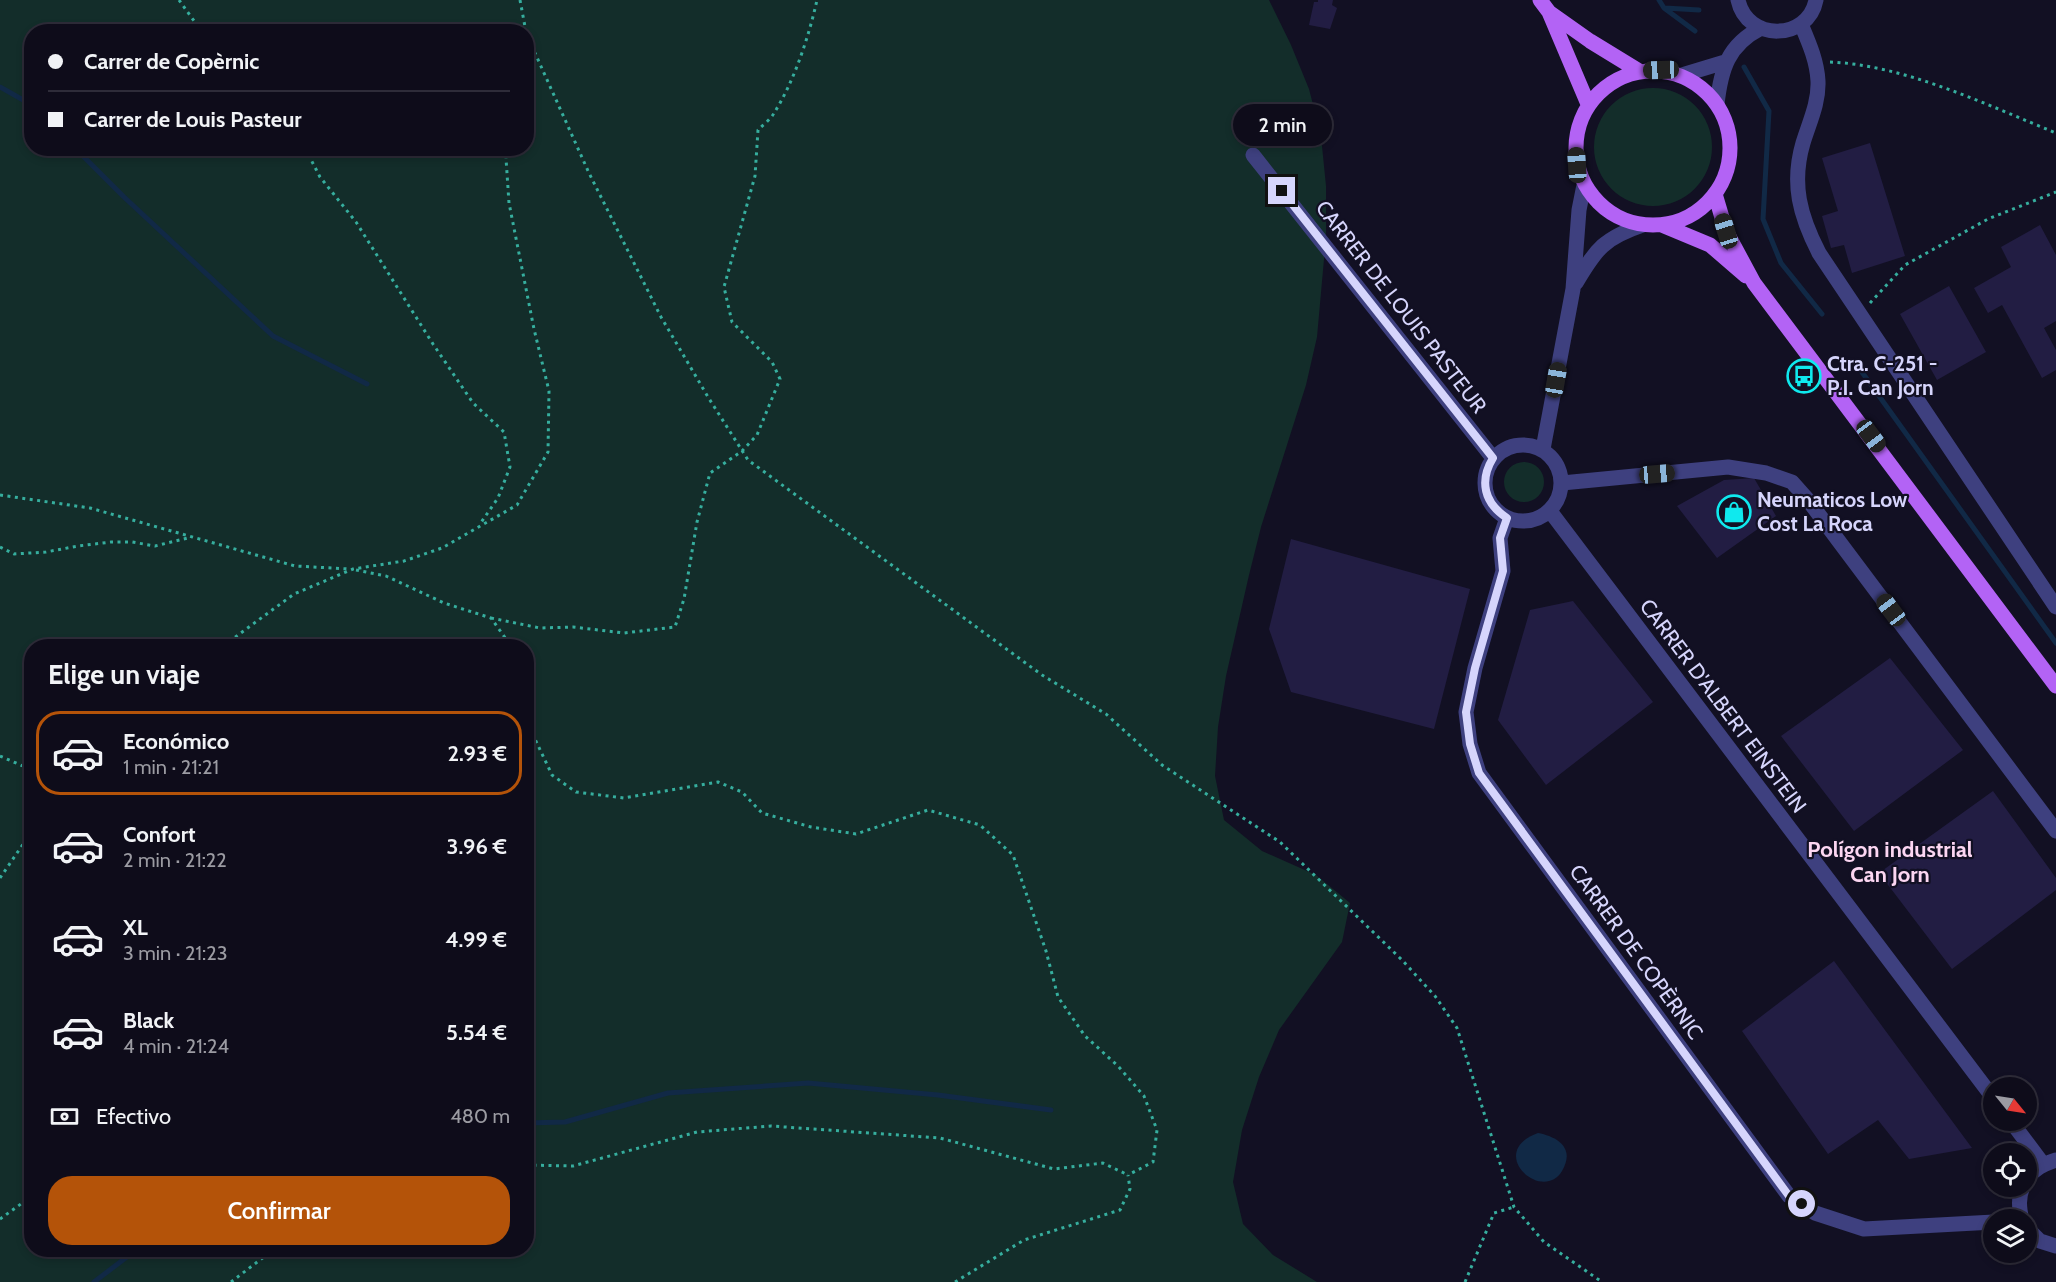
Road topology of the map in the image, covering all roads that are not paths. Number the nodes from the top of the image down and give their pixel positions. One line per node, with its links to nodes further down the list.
1 (1738, 0): 4 (street)
2 (1816, 0): 5 (street)
3 (1545, 6): 9 (main road); 12 (main road)
4 (1745, 15): 6 (street); 7 (street)
5 (1801, 24): 6 (street); 25 (street)
6 (1761, 28): 7 (street)
7 (1739, 42): 8 (street)
8 (1725, 62): 10 (street); 11 (street)
9 (1639, 71): 10 (main road); 12 (main road)
10 (1682, 75): 11 (main road)
11 (1717, 104): 15 (main road)
12 (1588, 105): 14 (main road)
13 (1253, 155): 21 (street, CARRER DE LOUIS PASTEUR)
14 (1584, 185): 16 (main road); 19 (street)
15 (1715, 194): 17 (main road); 18 (main road)
16 (1643, 225): 17 (main road); 19 (street)
17 (1662, 225): 18 (main road)
18 (1754, 283): 26 (main road)
19 (1572, 289): 20 (street)
20 (1543, 449): 21 (street); 22 (street)
21 (1493, 458): 24 (street)
22 (1562, 483): 23 (street); 27 (street)
23 (1550, 510): 24 (street); 28 (street, CARRER D'ALBERT EINSTEIN)
24 (1507, 518): 31 (street, CARRER DE COPÈRNIC)
25 (2056, 607)
26 (2056, 686)
27 (2056, 831)
28 (1983, 1083)
29 (2020, 1131): 30 (street)
30 (2050, 1162)
31 (1983, 1223)
32 (2037, 1238): 33 (street)
33 (2056, 1246)

